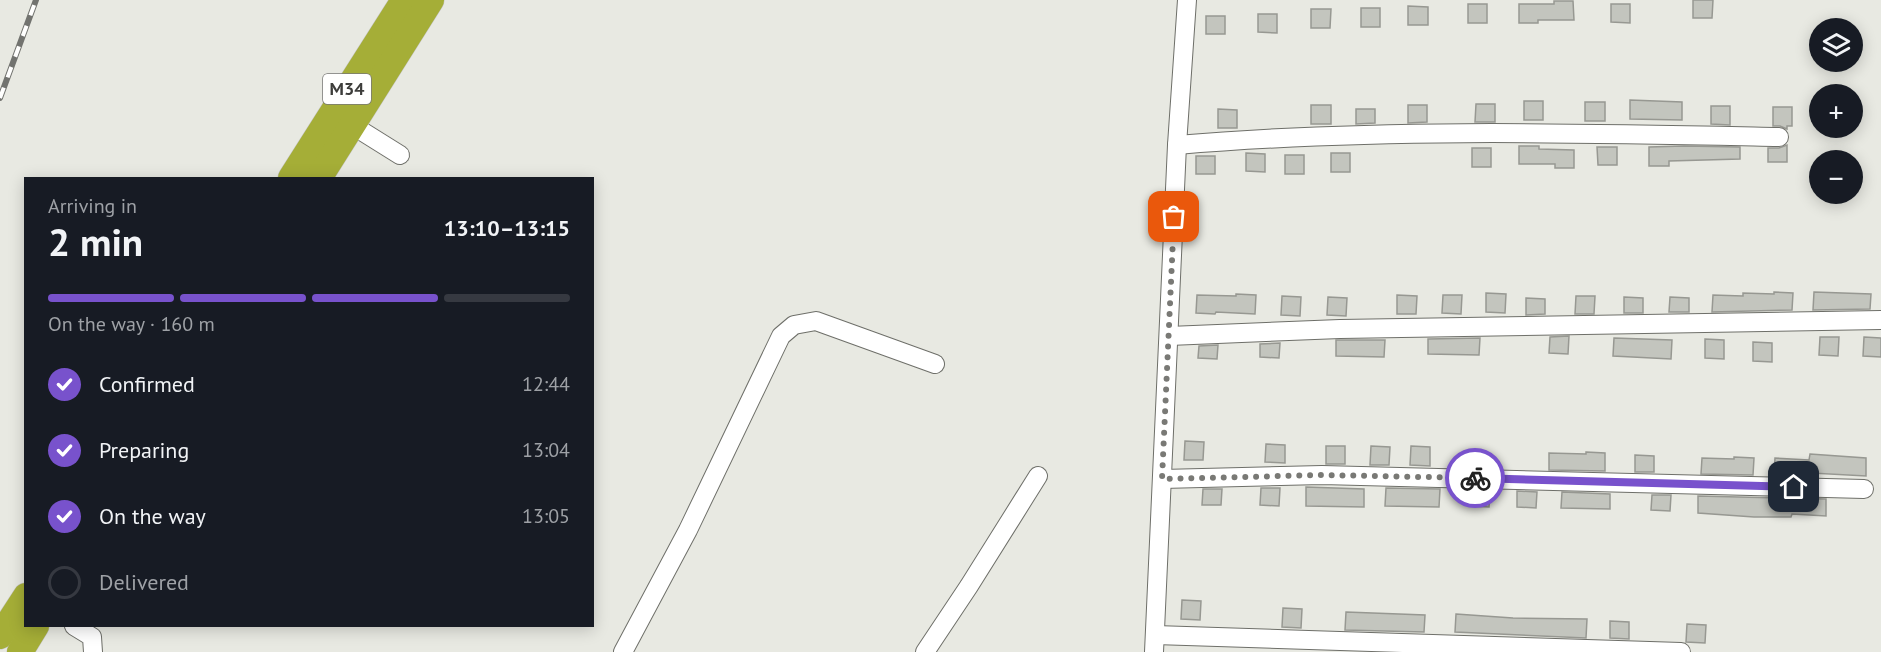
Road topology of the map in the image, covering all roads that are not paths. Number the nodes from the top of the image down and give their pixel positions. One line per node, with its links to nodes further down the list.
1 (404, 0): 4 (highway, M34)
2 (431, 0): 4 (highway, M34)
3 (1187, 0): 6 (street)
4 (342, 119): 7 (street); 8 (highway, M34); 9 (highway, M34)
5 (1779, 137): 6 (street)
6 (1178, 145): 11 (street)
7 (400, 155)
8 (292, 177)
9 (319, 177)
10 (1881, 320): 11 (street)
11 (1169, 336): 14 (street)
12 (935, 364): 23 (street)
13 (1038, 476): 24 (street)
14 (1162, 479): 15 (street); 20 (street)
15 (1864, 489)
16 (24, 599): 19 (highway)
17 (35, 627): 21 (highway)
18 (76, 627): 22 (street)
19 (0, 636)
20 (1155, 644): 25 (street)
21 (20, 652)
22 (93, 652)
23 (623, 652)
24 (925, 652)
25 (1681, 652)

